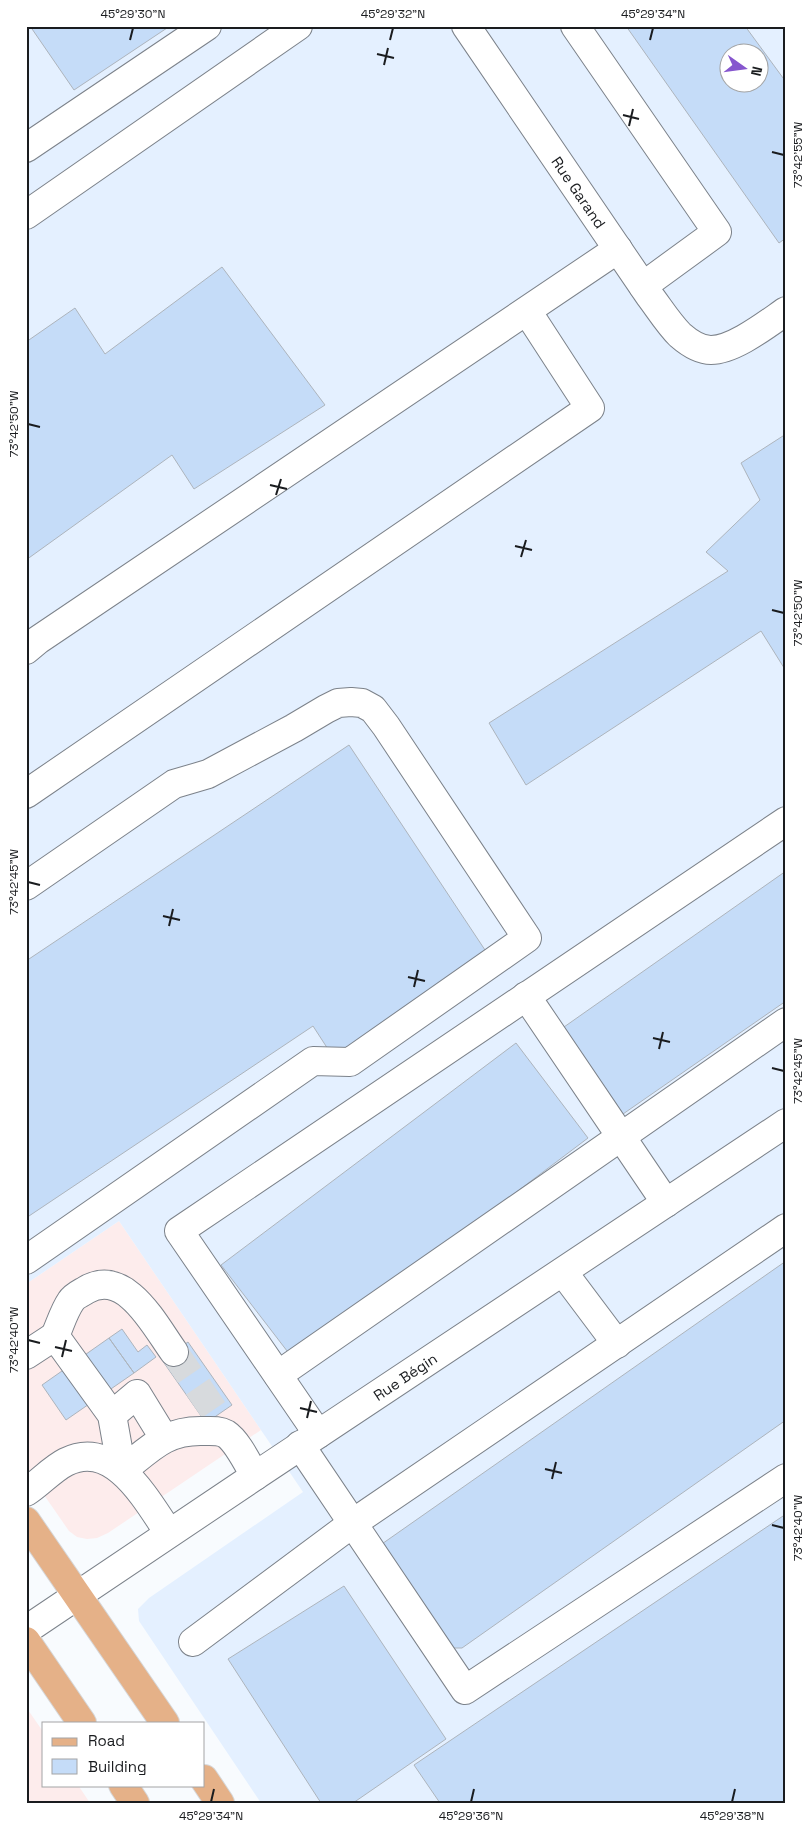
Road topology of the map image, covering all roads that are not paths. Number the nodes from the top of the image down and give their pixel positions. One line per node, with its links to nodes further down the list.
1 (207, 26): 5 (street)
2 (298, 26): 6 (street)
3 (466, 26): 7 (street, Rue Garand)
4 (575, 26): 8 (street)
5 (26, 148)
6 (26, 215)
7 (618, 249): 8 (street, Rue Garand); 9 (street)
8 (643, 286): 10 (street, Rue Garand)
9 (527, 311): 11 (street); 12 (street)
10 (786, 311)
11 (26, 650)
12 (26, 794)
13 (786, 821): 15 (street)
14 (26, 886): 21 (street)
15 (526, 996): 18 (street); 27 (street)
16 (786, 1022): 18 (street)
17 (786, 1124): 19 (street, Rue Bégin)
18 (620, 1137): 19 (street); 27 (street)
19 (666, 1203): 22 (street, Rue Bégin)
20 (786, 1228): 24 (street)
21 (26, 1260)
22 (563, 1272): 24 (street); 32 (street, Rue Bégin)
23 (56, 1336): 25 (street); 26 (street); 28 (street)
24 (617, 1344): 38 (street)
25 (174, 1352)
26 (26, 1355)
27 (278, 1375): 32 (street)
28 (112, 1415): 30 (street); 33 (street)
29 (217, 1415): 31 (street)
30 (164, 1438): 31 (street); 33 (street)
31 (231, 1439): 34 (street)
32 (309, 1440): 34 (street, Rue Bégin); 38 (street)
33 (122, 1471): 36 (street); 39 (street)
34 (255, 1476): 39 (street, Rue Bégin)
35 (786, 1478): 38 (street)
36 (26, 1492)
37 (26, 1521): 40 (main road)
38 (353, 1523): 43 (street)
39 (170, 1533): 40 (street, Rue Bégin)
40 (78, 1596): 41 (street, Rue Bégin); 45 (main road)
41 (26, 1630)
42 (26, 1641): 44 (main road)
43 (193, 1642)
44 (81, 1722)
45 (164, 1722)
46 (205, 1780): 49 (main road)
47 (125, 1786): 48 (main road)
48 (135, 1803)
49 (220, 1803)

